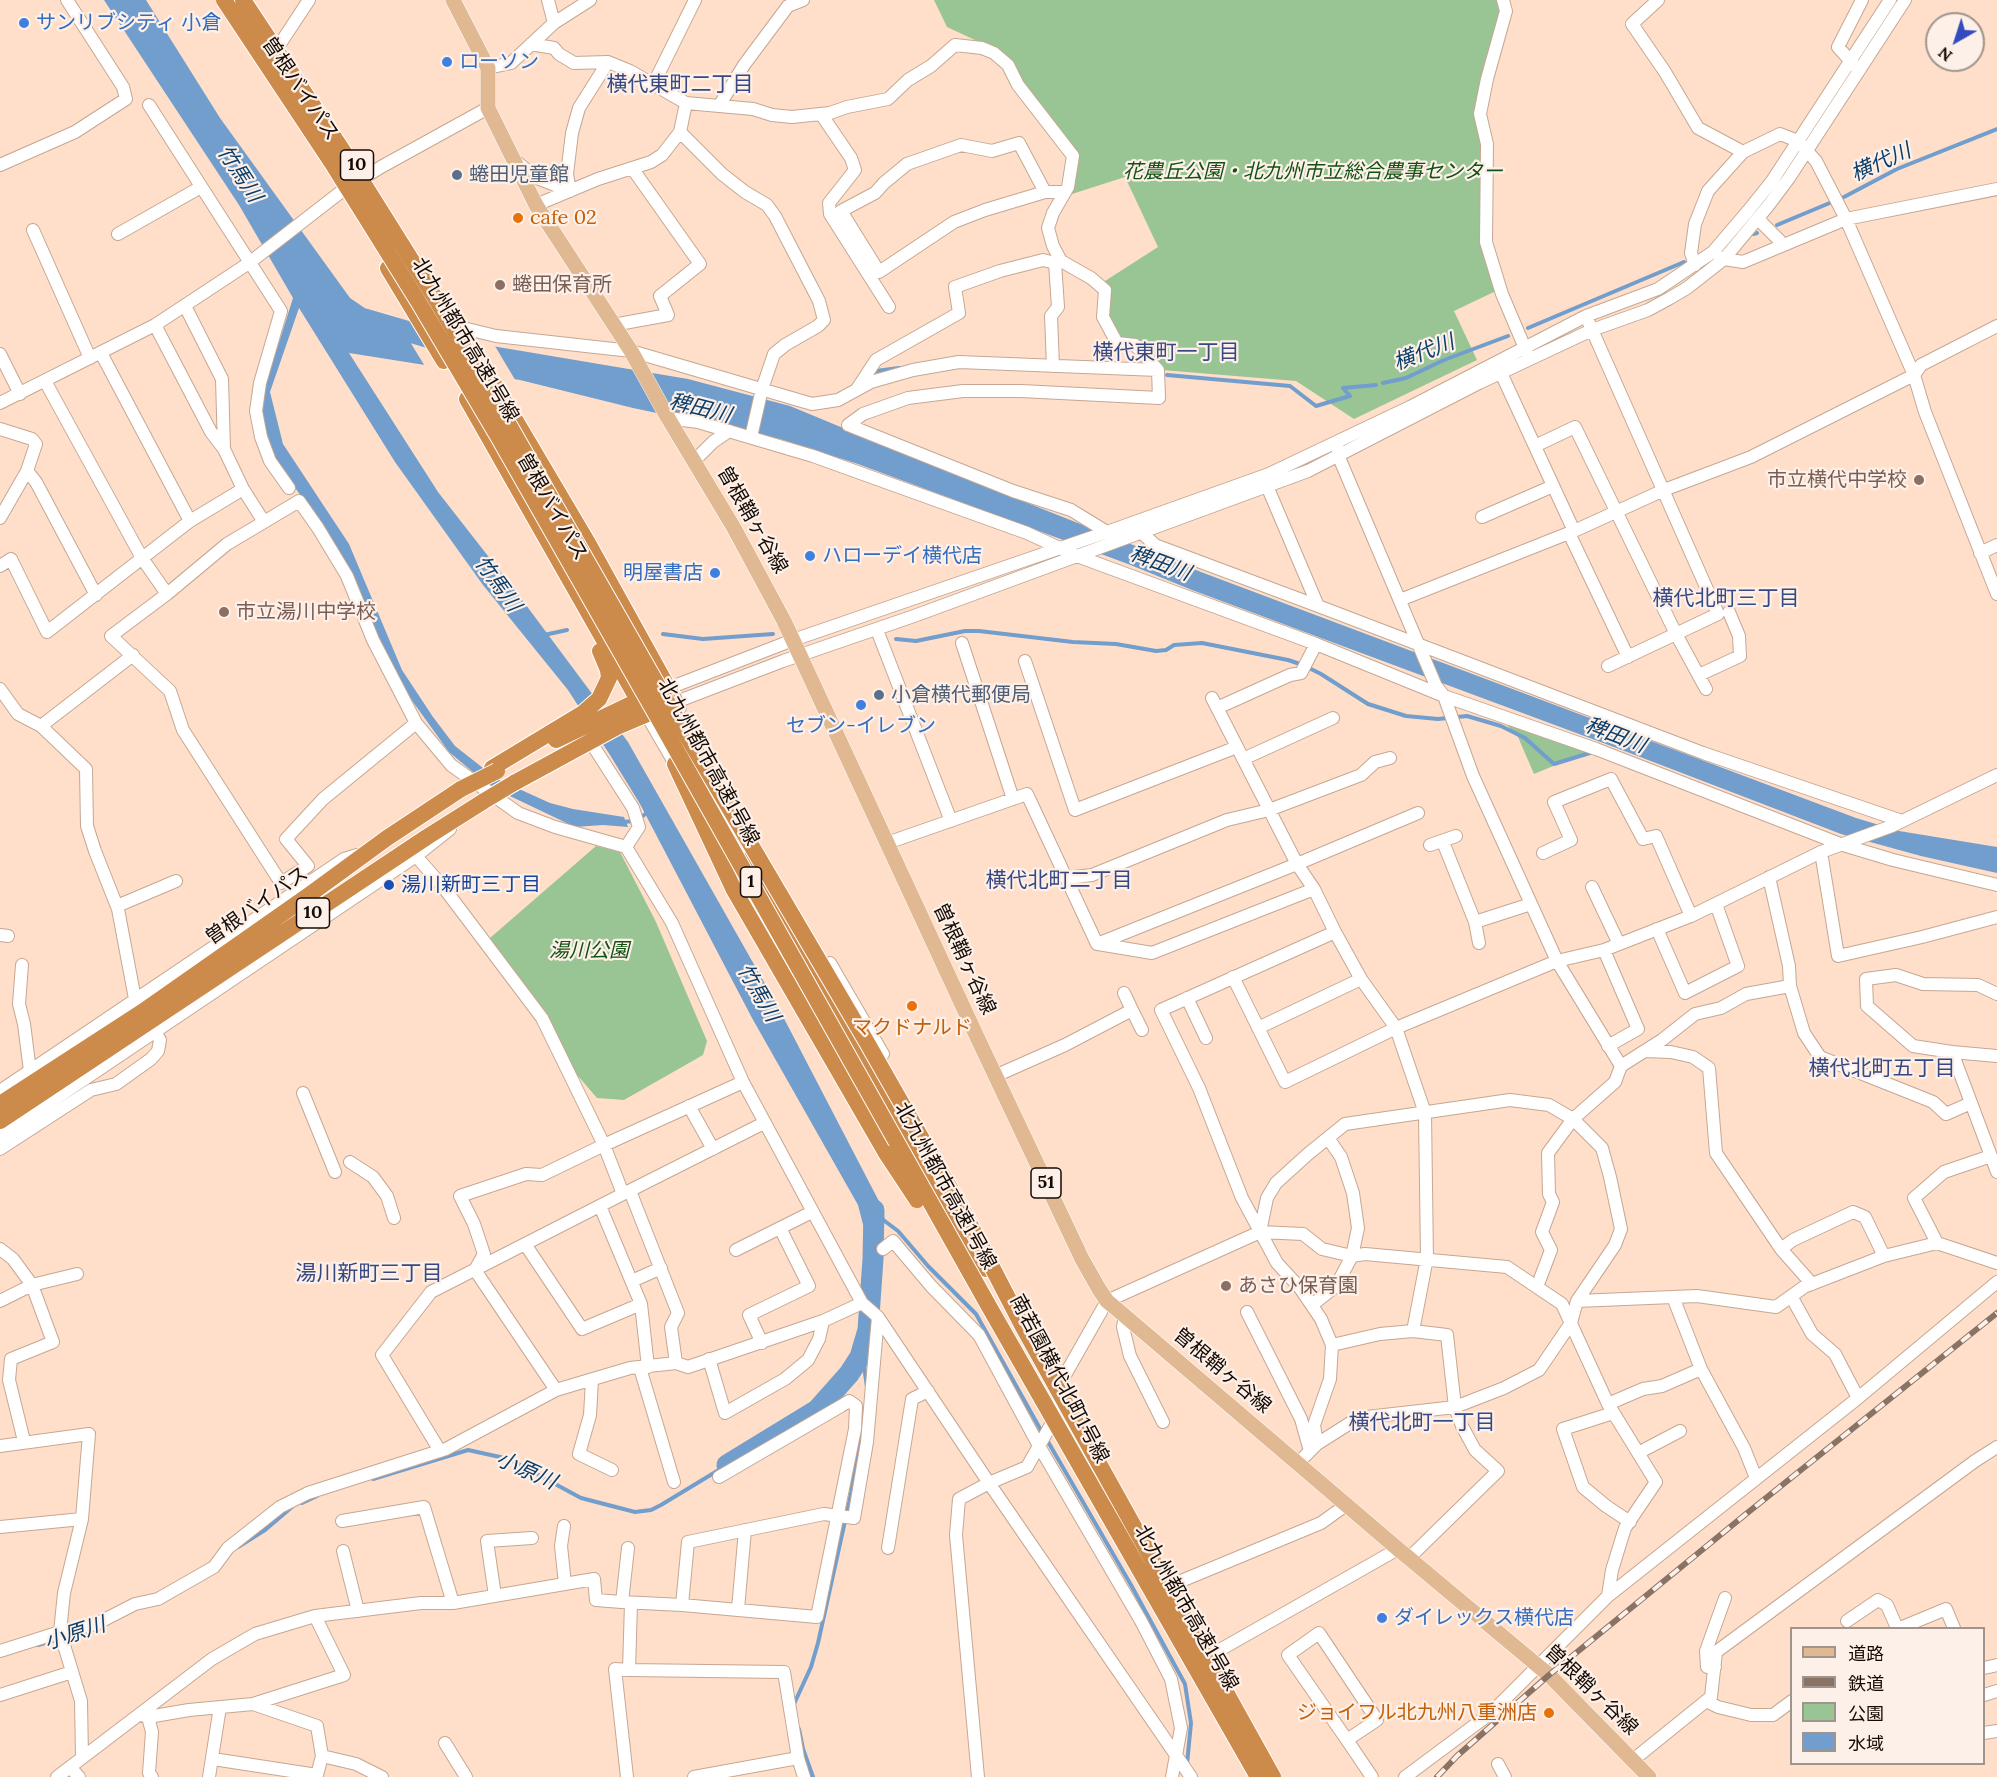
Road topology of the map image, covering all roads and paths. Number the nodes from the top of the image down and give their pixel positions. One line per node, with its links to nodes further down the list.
1 (67, 0): 35 (street)
2 (215, 0): 40 (highway, 曽根バイパス / 10)
3 (224, 0): 249 (highway, 北九州都市高速1号線 / 1, bridge)
4 (243, 0): 255 (highway, 北九州都市高速1号線 / 1, bridge)
5 (250, 0): 18 (highway, 曽根バイパス / 10)
6 (309, 0): 18 (street)
7 (453, 0): 22 (main road, 曽根鞘ヶ谷線 / 51)
8 (548, 0): 17 (street)
9 (590, 0): 17 (street)
10 (695, 0): 24 (street)
11 (803, 0): 27 (street)
12 (1503, 0): 63 (street)
13 (1658, 0): 33 (street)
14 (1862, 0): 20 (street)
15 (1890, 0): 20 (street)
16 (1905, 0): 23 (street)
17 (554, 23): 19 (street)
18 (280, 44): 37 (highway, 曽根バイパス / 10)
19 (531, 44): 21 (street); 22 (street)
20 (1851, 61): 23 (street); 31 (street)
21 (608, 62): 24 (street); 41 (street)
22 (488, 68): 28 (main road, 曽根鞘ヶ谷線 / 51)
23 (1860, 71): 32 (street)
24 (654, 83): 25 (street)
25 (686, 103): 27 (street); 30 (street)
26 (148, 105): 38 (street)
27 (719, 106): 29 (street)
28 (488, 108): 34 (main road, 曽根鞘ヶ谷線 / 51); 37 (street)
29 (821, 114): 43 (street); 56 (street)
30 (680, 132): 36 (street); 73 (street)
31 (1797, 141): 32 (street); 33 (street); 50 (street)
32 (1807, 151): 45 (street); 46 (street)
33 (1743, 152): 54 (street)
34 (513, 159): 41 (street); 44 (main road, 曽根鞘ヶ谷線 / 51)
35 (0, 165)
36 (632, 168): 41 (street); 59 (street)
37 (365, 177): 40 (street); 61 (highway, 曽根バイパス / 10)
38 (201, 187): 48 (street); 51 (street)
39 (1997, 189): 46 (street)
40 (342, 191): 51 (street); 83 (highway, 曽根バイパス / 10)
41 (570, 191): 44 (street)
42 (1046, 192): 42 (street); 43 (street)
43 (1065, 192): 53 (street)
44 (536, 205): 59 (main road, 曽根鞘ヶ谷線 / 51)
45 (1758, 219): 49 (street); 52 (street)
46 (1846, 219): 49 (street); 71 (street)
47 (33, 230): 66 (street)
48 (118, 234)
49 (1783, 244): 52 (street)
50 (1713, 252): 52 (street); 54 (street)
51 (254, 259): 55 (street); 91 (street)
52 (1724, 259): 62 (street)
53 (1058, 262): 68 (street); 69 (street); 74 (street)
54 (1695, 265): 57 (street)
55 (185, 306): 58 (street); 85 (street)
56 (889, 307)
57 (1586, 316): 62 (street); 63 (street)
58 (155, 325): 66 (street); 85 (street)
59 (613, 325): 65 (main road, 曽根鞘ヶ谷線 / 51)
60 (1997, 326): 71 (street)
61 (461, 329): 65 (street); 77 (highway, 曽根バイパス / 10)
62 (1592, 330): 67 (street); 93 (street)
63 (1524, 347): 67 (street); 82 (street)
64 (0, 354): 75 (street)
65 (633, 355): 73 (street); 78 (main road, 曽根鞘ヶ谷線 / 51)
66 (95, 356): 72 (street); 97 (street)
67 (1530, 360): 70 (street)
68 (1053, 366): 69 (street); 74 (street)
69 (1158, 370): 99 (street)
70 (1501, 373): 84 (street); 86 (street)
71 (1914, 375): 93 (street); 104 (street)
72 (45, 381): 75 (street); 106 (street)
73 (761, 391): 74 (street); 81 (street)
74 (855, 391)
75 (20, 394): 76 (street)
76 (0, 403)
77 (509, 409): 124 (highway, 曽根バイパス / 10); 132 (highway, 曽根バイパス / 10)
78 (668, 418): 80 (street); 87 (main road, 曽根鞘ヶ谷線 / 51)
79 (0, 429): 88 (street)
80 (729, 431): 81 (street); 87 (street)
81 (751, 437): 103 (street)
82 (1337, 441): 86 (street); 99 (street)
83 (492, 442): 132 (highway, 曽根バイパス / 10); 136 (highway)
84 (1535, 446): 90 (street); 94 (street)
85 (224, 449): 92 (street)
86 (1338, 455): 89 (street); 111 (street)
87 (694, 461): 116 (main road, 曽根鞘ヶ谷線 / 51)
88 (27, 471): 96 (street); 110 (street)
89 (1267, 486): 100 (street); 112 (street)
90 (1553, 486): 95 (street); 101 (street)
91 (289, 488)
92 (243, 489): 97 (street); 98 (street)
93 (1664, 490): 94 (street); 115 (street)
94 (1616, 512): 101 (street); 115 (street)
95 (1482, 517)
96 (0, 518)
97 (190, 522): 106 (street)
98 (264, 522): 108 (street); 134 (street)
99 (1111, 531): 103 (street)
100 (1141, 532): 105 (street); 112 (street)
101 (1571, 532): 111 (street); 122 (street)
102 (1997, 545): 104 (street)
103 (1059, 548): 105 (street); 116 (street)
104 (1980, 553): 109 (street)
105 (1077, 556): 114 (street); 118 (street)
106 (142, 558): 108 (street); 110 (street)
107 (0, 566): 110 (street)
108 (167, 594): 120 (street)
109 (1997, 594)
110 (96, 595)
111 (1400, 600): 119 (street)
112 (1318, 606): 119 (street)
113 (1729, 612): 126 (street)
114 (877, 630): 121 (street); 147 (street)
115 (1676, 634): 122 (street); 126 (street)
116 (793, 640): 121 (main road, 曽根鞘ヶ谷線 / 51); 127 (street)
117 (962, 643): 143 (street)
118 (1316, 644): 130 (street); 137 (street)
119 (1419, 646): 130 (street); 148 (street)
120 (133, 655): 134 (street); 135 (street)
121 (799, 655): 131 (street); 151 (main road, 曽根鞘ヶ谷線 / 51)
122 (1628, 657): 125 (street)
123 (1025, 661): 137 (street)
124 (654, 662): 127 (street); 131 (highway, 曽根バイパス / 10)
125 (1608, 666)
126 (1699, 675): 129 (street)
127 (693, 678): 131 (street)
128 (0, 689): 135 (street)
129 (1707, 689)
130 (1440, 691): 153 (street); 165 (street)
131 (672, 695): 132 (highway, 曽根バイパス / 10); 142 (street, 南若園横代北町1号線)
132 (644, 705): 136 (highway, 曽根バイパス / 10); 140 (street, 南若園横代北町1号線)
133 (1333, 718): 139 (street)
134 (416, 723): 154 (street)
135 (41, 726): 167 (street)
136 (590, 729): 144 (highway, 曽根バイパス / 10, bridge); 154 (street); 186 (highway, 曽根バイパス / 10, bridge)
137 (1237, 747): 139 (street)
138 (1390, 758): 145 (street)
139 (1243, 759): 145 (street)
140 (675, 764): 249 (highway, bridge); 271 (street, 南若園横代北町1号線)
141 (1997, 775): 148 (street)
142 (723, 783): 255 (highway, bridge); 264 (street, 南若園横代北町1号線)
143 (1013, 799): 147 (street); 159 (street)
144 (481, 803): 157 (street); 186 (highway, 曽根バイパス / 10)
145 (1269, 810): 158 (street); 159 (street)
146 (1418, 813): 158 (street)
147 (951, 821): 151 (street)
148 (1897, 824): 153 (street)
149 (1456, 836): 150 (street)
150 (1443, 842): 152 (street); 170 (street)
151 (887, 843): 197 (main road, 曽根鞘ヶ谷線 / 51)
152 (1430, 844)
153 (1846, 844): 155 (street); 162 (street)
154 (626, 847): 198 (street)
155 (1821, 852): 160 (street); 169 (street)
156 (1543, 853): 168 (street)
157 (416, 856): 186 (street); 210 (street)
158 (1297, 864): 164 (street); 174 (street)
159 (1066, 878): 174 (street)
160 (1769, 878): 166 (street); 181 (street)
161 (176, 881): 167 (street)
162 (1997, 885)
163 (1592, 887): 175 (street)
164 (1314, 889): 172 (street); 174 (street)
165 (1531, 904): 170 (street); 177 (street)
166 (1716, 904): 168 (street); 171 (street)
167 (117, 906): 186 (street)
168 (1691, 916): 171 (street)
169 (1997, 917)
170 (1475, 922): 173 (street)
171 (1657, 929): 175 (street)
172 (1335, 933): 179 (street); 180 (street)
173 (1479, 943)
174 (1097, 944)
175 (1619, 944): 176 (street)
176 (1604, 950): 177 (street); 191 (street)
177 (1557, 961): 188 (street); 191 (street)
178 (22, 965): 196 (street)
179 (1233, 977): 184 (street); 187 (street)
180 (1361, 979): 187 (street); 188 (street)
181 (1790, 986): 192 (street); 201 (street)
182 (1124, 993): 185 (street)
183 (1997, 994): 193 (street)
184 (1187, 998): 190 (street); 222 (street)
185 (1132, 1010): 189 (street); 197 (street)
186 (145, 1016): 196 (street); 202 (highway, 曽根バイパス / 10); 206 (highway, 曽根バイパス / 10); 208 (street); 211 (street)
187 (1258, 1028): 188 (street)
188 (1396, 1028): 204 (street)
189 (1142, 1030)
190 (1206, 1038)
191 (1608, 1046): 195 (street)
192 (1645, 1051): 195 (street); 227 (street)
193 (1952, 1052): 194 (street); 201 (street)
194 (1997, 1056)
195 (1621, 1066): 205 (street)
196 (30, 1071): 199 (street)
197 (995, 1076): 244 (main road, 曽根鞘ヶ谷線 / 51)
198 (743, 1082): 203 (street); 207 (street)
199 (0, 1090)
200 (303, 1093): 215 (street)
201 (1971, 1103): 213 (street)
202 (0, 1104)
203 (689, 1106): 210 (street); 212 (street)
204 (1425, 1113): 205 (street); 209 (street); 231 (street)
205 (1573, 1119): 240 (street); 245 (street)
206 (0, 1121)
207 (764, 1123): 212 (street); 219 (street)
208 (0, 1136)
209 (1328, 1138): 222 (street); 229 (street)
210 (604, 1145): 217 (street); 234 (street)
211 (0, 1149)
212 (713, 1149): 217 (street)
213 (1991, 1156): 216 (street); 223 (street)
214 (350, 1162): 220 (street)
215 (334, 1172)
216 (1997, 1172)
217 (627, 1192): 218 (street); 233 (street)
218 (600, 1206): 224 (street); 236 (street)
219 (812, 1212): 221 (street); 246 (street)
220 (394, 1218)
221 (780, 1228): 228 (street); 257 (street)
222 (1260, 1232): 229 (street); 244 (street); 248 (street)
223 (1937, 1243): 230 (street); 232 (street)
224 (525, 1244): 234 (street); 247 (street)
225 (0, 1249): 239 (street)
226 (883, 1249): 277 (street)
227 (1781, 1249): 230 (street); 238 (street)
228 (736, 1250)
229 (1352, 1256): 231 (street); 248 (street)
230 (1884, 1256): 238 (street)
231 (1427, 1258): 240 (street); 256 (street)
232 (1997, 1263)
233 (661, 1268): 236 (street); 260 (street)
234 (475, 1270): 265 (street); 280 (street)
235 (77, 1274): 239 (street)
236 (632, 1281): 247 (street)
237 (1997, 1282): 267 (street)
238 (1812, 1284): 241 (street)
239 (32, 1285): 243 (street); 274 (street)
240 (1537, 1287): 254 (street)
241 (1791, 1296): 242 (street); 267 (street)
242 (1673, 1297): 245 (street); 262 (street)
243 (0, 1301)
244 (1107, 1301): 251 (main road, 曽根鞘ヶ谷線 / 51); 264 (street)
245 (1576, 1301): 254 (street)
246 (862, 1303): 252 (street); 253 (street)
247 (641, 1304): 261 (street)
248 (1312, 1305): 258 (street)
249 (991, 1310): 352 (highway, 北九州都市高速1号線 / 1, bridge)
250 (1247, 1312): 279 (street)
251 (1125, 1316): 270 (street); 282 (main road, 曽根鞘ヶ谷線 / 51)
252 (878, 1317): 266 (street); 275 (street)
253 (823, 1321): 257 (street); 259 (street)
254 (1571, 1323): 268 (street); 269 (street)
255 (1022, 1325): 353 (highway, 北九州都市高速1号線 / 1, bridge)
256 (1413, 1331): 258 (street); 268 (street)
257 (762, 1343): 259 (street)
258 (1332, 1345): 279 (street)
259 (709, 1359): 260 (street)
260 (676, 1363): 261 (street)
261 (644, 1367): 263 (street); 286 (street)
262 (1701, 1369): 269 (street); 285 (street)
263 (592, 1380): 265 (street); 283 (street)
264 (1061, 1382): 271 (street); 302 (street, 南若園横代北町1号線)
265 (556, 1390): 280 (street)
266 (928, 1391): 287 (street); 298 (street)
267 (1858, 1398): 285 (street)
268 (1455, 1407): 279 (street); 300 (street)
269 (1611, 1408): 281 (street); 292 (street)
270 (1163, 1422)
271 (1052, 1423): 277 (street); 351 (street, 南若園横代北町1号線)
272 (1680, 1431): 281 (street)
273 (853, 1440): 275 (street); 284 (street); 289 (street)
274 (24, 1442): 276 (street); 290 (street)
275 (867, 1442): 289 (street)
276 (0, 1446)
277 (1039, 1446): 287 (street); 331 (street)
278 (1997, 1447): 320 (street)
279 (1313, 1448): 282 (street)
280 (440, 1451): 316 (street)
281 (1638, 1453): 292 (street)
282 (1298, 1463): 288 (main road, 曽根鞘ヶ谷線 / 51)
283 (612, 1470)
284 (719, 1477)
285 (1756, 1478): 304 (street)
286 (674, 1482)
287 (989, 1483): 331 (street); 348 (street)
288 (1346, 1505): 300 (main road, 曽根鞘ヶ谷線 / 51); 302 (street)
289 (837, 1517): 295 (street); 309 (street)
290 (82, 1519): 294 (street); 316 (street)
291 (342, 1521): 307 (street)
292 (1630, 1522): 304 (street)
293 (564, 1526): 301 (street)
294 (0, 1527)
295 (745, 1530): 308 (street); 309 (street)
296 (532, 1538): 303 (street)
297 (628, 1548): 306 (street)
298 (888, 1548)
299 (344, 1551): 310 (street)
300 (1404, 1554): 318 (street); 319 (main road, 曽根鞘ヶ谷線 / 51)
301 (565, 1584): 303 (street); 306 (street)
302 (1169, 1586): 318 (street, 南若園横代北町1号線)
303 (495, 1596): 307 (street)
304 (1608, 1596): 319 (street)
305 (1725, 1598): 320 (street)
306 (626, 1602): 308 (street); 321 (street)
307 (453, 1603): 310 (street)
308 (682, 1605): 309 (street)
309 (738, 1609)
310 (358, 1611): 311 (street)
311 (315, 1616): 326 (street); 328 (street)
312 (1847, 1621): 313 (street)
313 (1898, 1627)
314 (1904, 1627): 315 (street)
315 (1953, 1627)
316 (60, 1632): 317 (street); 322 (street)
317 (0, 1651)
318 (1209, 1656): 353 (street, 南若園横代北町1号線)
319 (1537, 1665): 336 (main road, 曽根鞘ヶ谷線 / 51); 355 (street)
320 (1715, 1667): 324 (street)
321 (629, 1670): 334 (street); 345 (street)
322 (72, 1672): 323 (street); 333 (street)
323 (0, 1695)
324 (1707, 1701): 325 (street); 336 (street)
325 (1790, 1702)
326 (253, 1704): 327 (street); 332 (street)
327 (220, 1707): 328 (street); 335 (street)
328 (145, 1716): 333 (street); 341 (street)
329 (1347, 1740): 329 (street); 354 (street)
330 (445, 1743): 344 (street)
331 (1176, 1754): 349 (street); 350 (street)
332 (322, 1756): 335 (street); 343 (street)
333 (82, 1757): 338 (street)
334 (798, 1758): 346 (street); 347 (street)
335 (213, 1759): 342 (street)
336 (1633, 1760): 357 (main road, 曽根鞘ヶ谷線 / 51)
337 (1498, 1764): 356 (street)
338 (70, 1767): 339 (street); 340 (street)
339 (57, 1777)
340 (80, 1777)
341 (152, 1777)
342 (209, 1777)
343 (382, 1777)
344 (466, 1777)
345 (627, 1777)
346 (694, 1777)
347 (804, 1777)
348 (978, 1777)
349 (1173, 1777)
350 (1191, 1777)
351 (1251, 1777)
352 (1258, 1777)
353 (1275, 1777)
354 (1372, 1777)
355 (1405, 1777)
356 (1505, 1777)
357 (1649, 1777)

